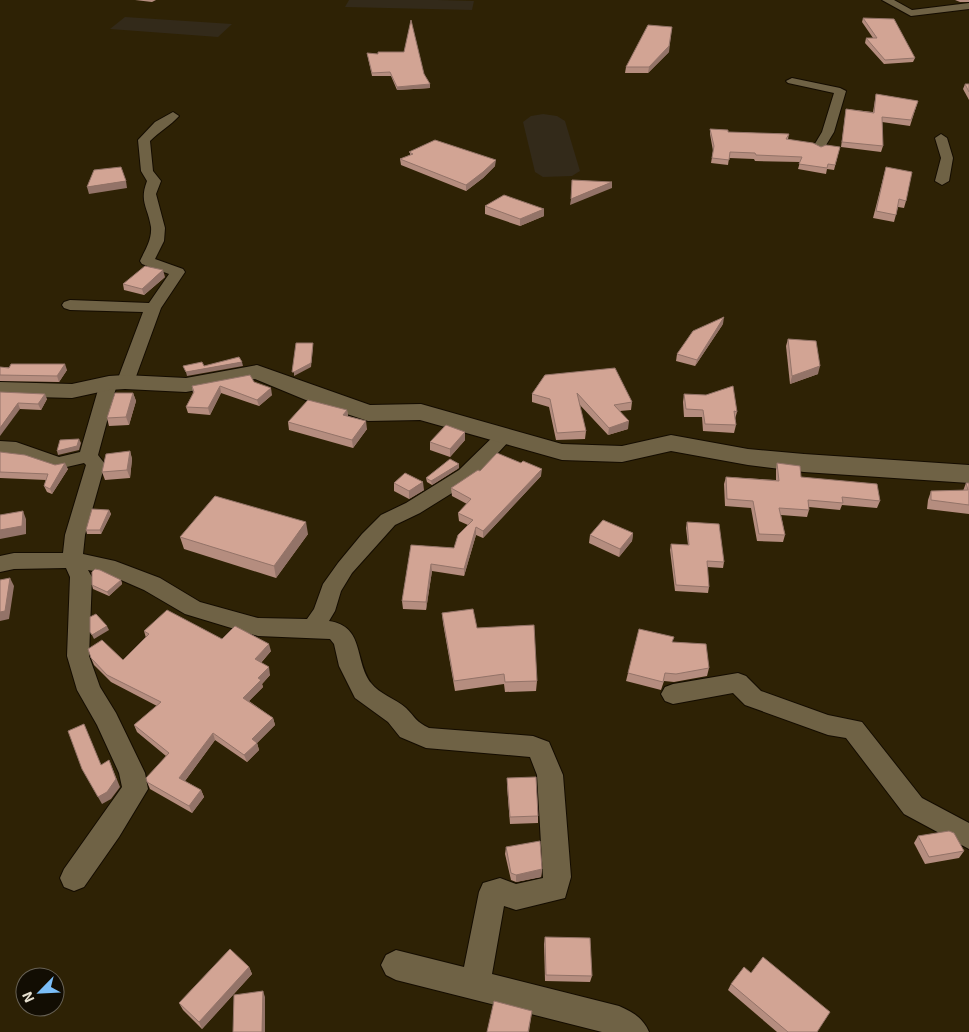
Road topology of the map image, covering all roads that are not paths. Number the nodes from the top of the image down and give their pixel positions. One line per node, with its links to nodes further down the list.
1 (887, 0): 2 (street)
2 (969, 6)
3 (792, 81): 6 (street)
4 (173, 116): 9 (street)
5 (941, 138): 7 (street)
6 (820, 147)
7 (942, 181)
8 (70, 305): 9 (street)
9 (154, 308): 10 (street)
10 (117, 383): 11 (street); 12 (street); 14 (street)
11 (0, 389)
12 (505, 435): 15 (street); 18 (street)
13 (0, 447): 14 (street)
14 (88, 456): 16 (street)
15 (969, 474)
16 (72, 560): 17 (street); 18 (street); 21 (street)
17 (0, 564)
18 (313, 628): 23 (street)
19 (673, 694): 20 (street)
20 (969, 837)
21 (74, 878)
22 (396, 965): 23 (street)
23 (475, 985): 24 (street)
24 (634, 1032)

